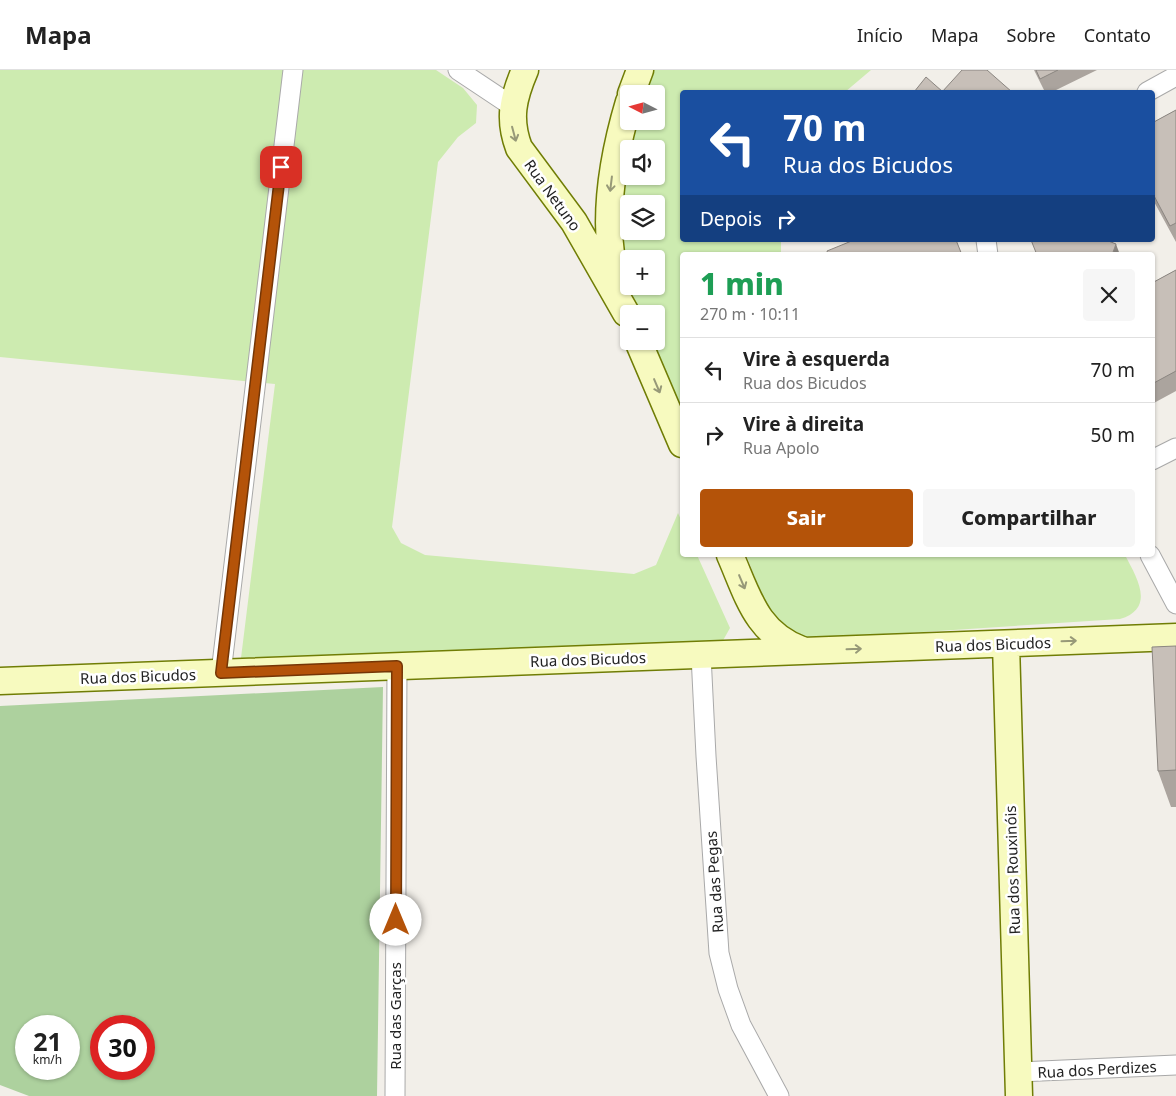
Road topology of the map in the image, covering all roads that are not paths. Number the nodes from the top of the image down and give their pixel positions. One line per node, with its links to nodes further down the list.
1 (292, 70): 26 (street)
2 (458, 70): 8 (street)
3 (640, 70): 6 (main road)
4 (526, 71): 8 (main road, Rua Netuno)
5 (1176, 76): 7 (street)
6 (634, 85)
7 (1151, 90)
8 (512, 106): 10 (main road, Rua Netuno, one-way to 10)
9 (622, 130): 11 (main road, one-way to 11)
10 (621, 305)
11 (624, 305)
12 (642, 350): 13 (main road, one-way to 13)
13 (680, 439)
14 (1176, 448): 15 (street)
15 (1155, 458)
16 (731, 557): 19 (main road, one-way to 19)
17 (1151, 557): 18 (street)
18 (1176, 604)
19 (754, 609): 22 (main road); 23 (main road)
20 (1176, 637): 21 (main road, Rua dos Bicudos, one-way to 20)
21 (1006, 644): 22 (main road, Rua dos Bicudos, one-way to 21); 29 (main road, Rua dos Rouxinóis)
22 (805, 651): 23 (main road, Rua dos Bicudos)
23 (732, 654): 24 (main road, Rua dos Bicudos)
24 (701, 655): 25 (main road, Rua dos Bicudos); 31 (street, Rua das Pegas)
25 (397, 666): 26 (main road, Rua dos Bicudos); 30 (street, Rua das Garças)
26 (221, 673): 27 (main road, Rua dos Bicudos)
27 (0, 681)
28 (1176, 1065): 29 (street, Rua dos Perdizes)
29 (1019, 1084)
30 (394, 1096)
31 (779, 1096)

